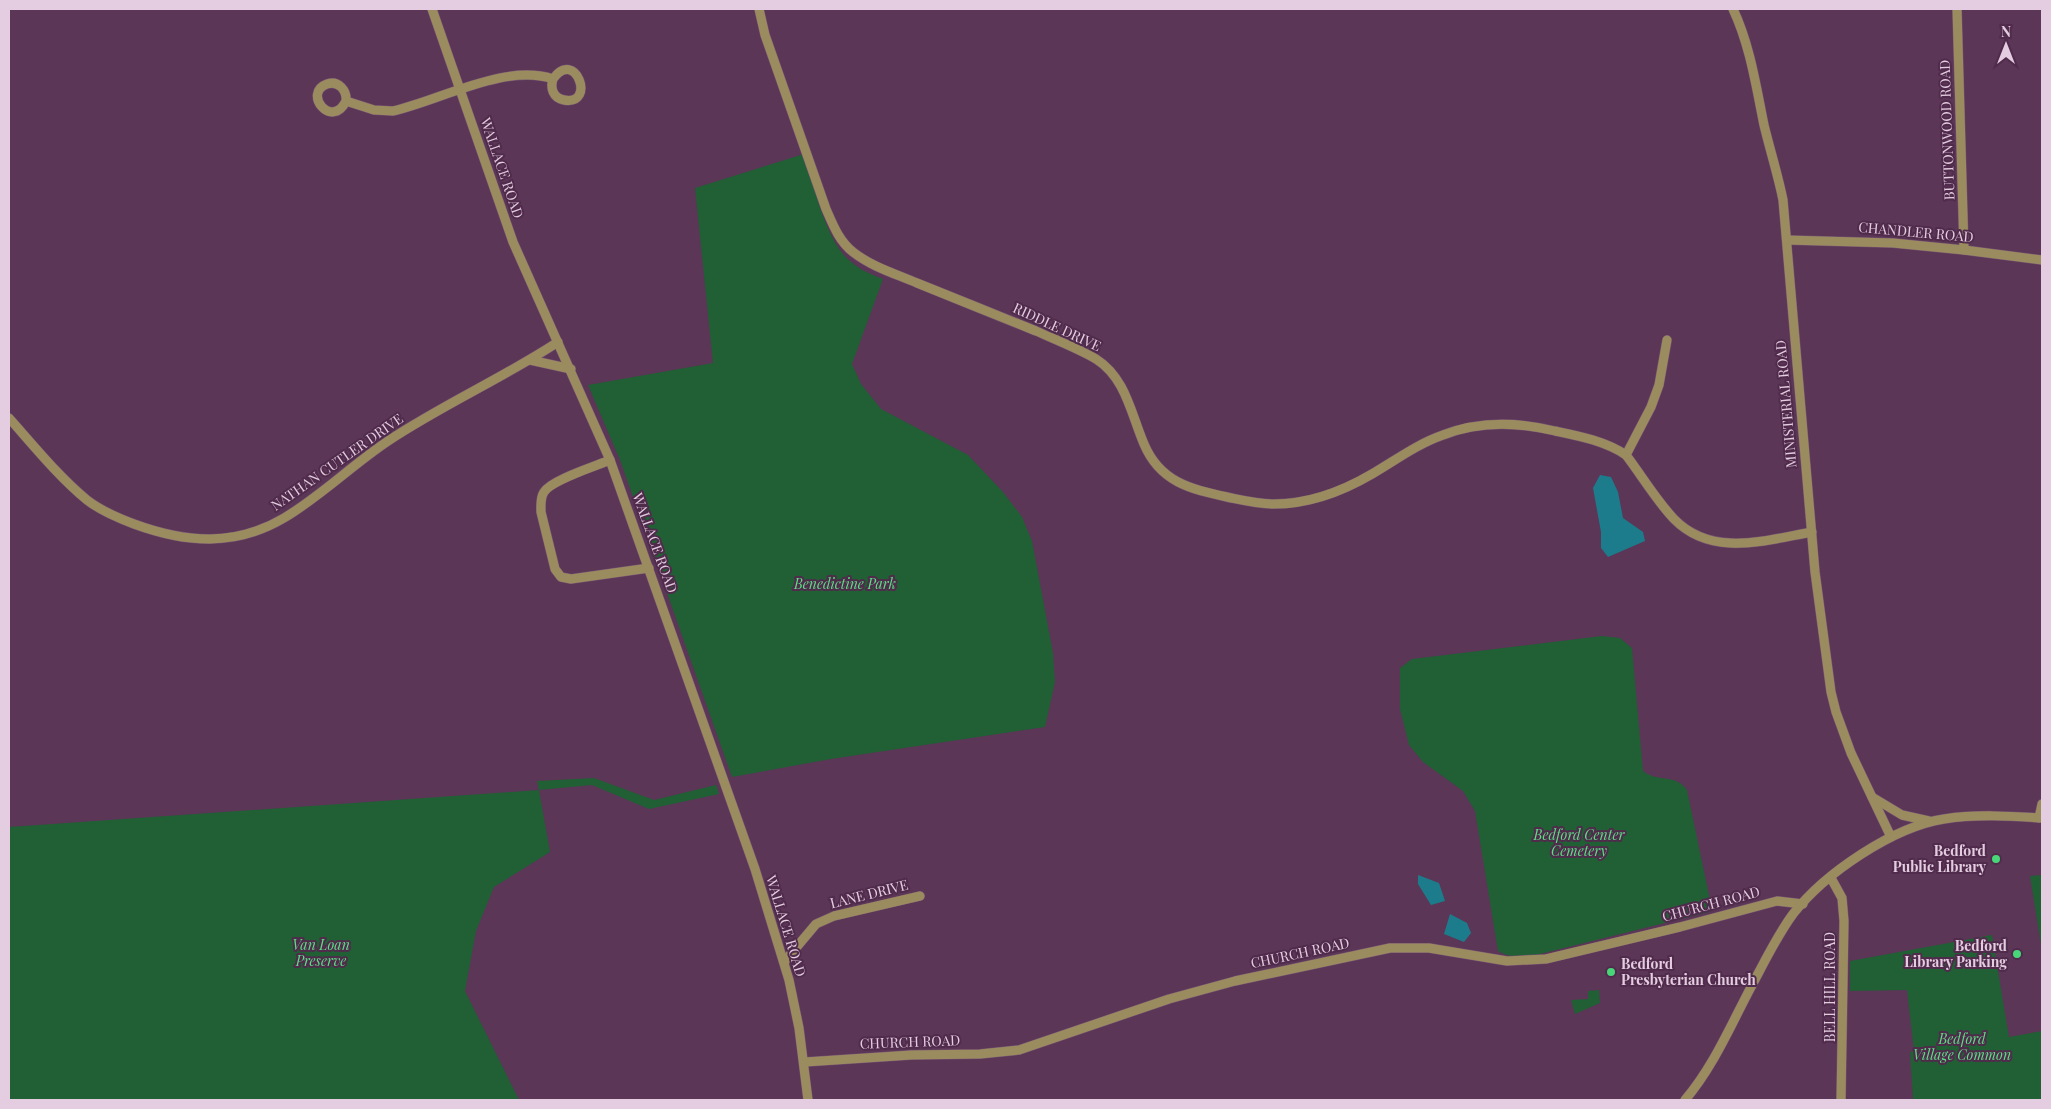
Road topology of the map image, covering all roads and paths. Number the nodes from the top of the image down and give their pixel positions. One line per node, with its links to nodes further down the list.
1 (432, 9): 6 (street, WALLACE ROAD)
2 (759, 9): 16 (street, RIDDLE DRIVE)
3 (1733, 9): 8 (street, MINISTERIAL ROAD)
4 (1957, 9): 9 (street, BUTTONWOOD ROAD)
5 (553, 79): 6 (street)
6 (461, 90): 7 (street); 12 (street, WALLACE ROAD)
7 (346, 101)
8 (1787, 240): 9 (street, CHANDLER ROAD); 18 (street, MINISTERIAL ROAD)
9 (1964, 250): 10 (street, CHANDLER ROAD)
10 (2042, 260)
11 (1667, 340): 16 (street)
12 (558, 342): 13 (street, NATHAN CUTLER DRIVE); 14 (street, WALLACE ROAD)
13 (530, 360): 14 (street); 15 (street, NATHAN CUTLER DRIVE)
14 (571, 369): 17 (street, WALLACE ROAD)
15 (9, 418)
16 (1626, 455): 18 (street, RIDDLE DRIVE)
17 (610, 460): 19 (street, WALLACE ROAD); 19 (street)
18 (1812, 532): 20 (street, MINISTERIAL ROAD)
19 (650, 568): 28 (street, WALLACE ROAD)
20 (1870, 795): 23 (street); 24 (street, MINISTERIAL ROAD)
21 (2042, 804): 22 (street)
22 (2041, 818): 23 (street)
23 (1934, 821): 24 (street)
24 (1891, 837): 25 (street)
25 (1831, 878): 27 (street); 32 (street, BELL HILL ROAD)
26 (920, 896): 28 (street, LANE DRIVE)
27 (1803, 904): 29 (street, CHURCH ROAD); 31 (street)
28 (784, 962): 29 (street, WALLACE ROAD)
29 (804, 1062): 30 (street, WALLACE ROAD)
30 (808, 1100)
31 (1686, 1100)
32 (1841, 1100)

